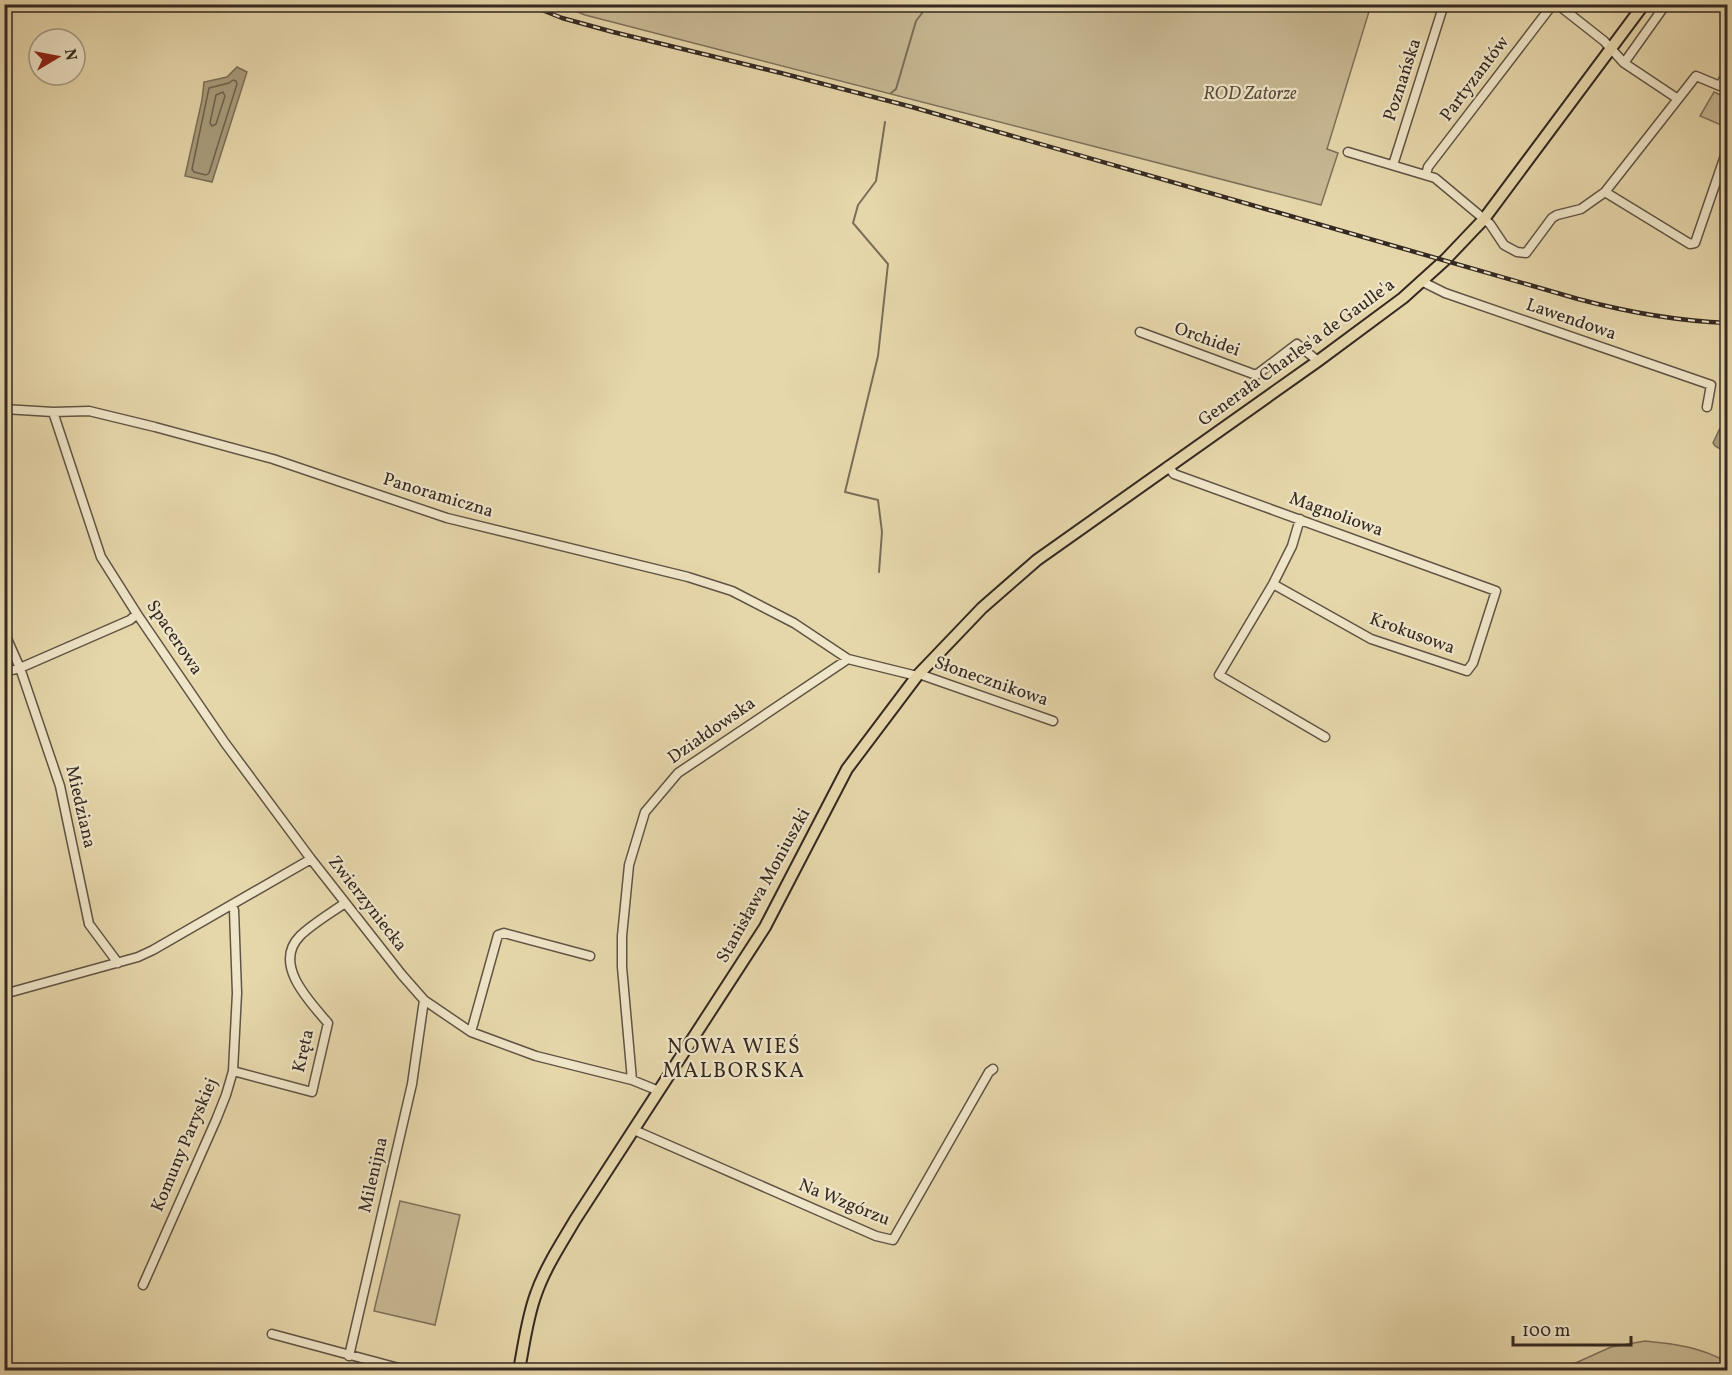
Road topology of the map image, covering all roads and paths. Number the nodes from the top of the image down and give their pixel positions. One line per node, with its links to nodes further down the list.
1 (1444, 4): 13 (street, Poznańska)
2 (1553, 4): 14 (street, Partyzantów)
3 (1557, 4): 6 (street)
4 (1644, 4): 6 (main road, Generała Charles'a de Gaulle'a)
5 (1666, 4): 7 (street)
6 (1611, 50): 7 (street); 16 (main road, Generała Charles'a de Gaulle'a)
7 (1623, 63): 10 (street)
8 (1728, 71): 9 (street)
9 (1724, 88): 10 (street)
10 (1678, 99): 15 (street)
11 (1728, 147): 15 (street)
12 (1348, 152): 13 (street)
13 (1393, 165): 14 (street)
14 (1426, 175): 16 (street)
15 (1605, 192): 16 (street)
16 (1484, 219): 17 (main road, Generała Charles'a de Gaulle'a)
17 (1421, 281): 19 (main road, Generała Charles'a de Gaulle'a); 20 (street, Lawendowa)
18 (1140, 333): 19 (street, Orchidei)
19 (1318, 361): 23 (main road, Generała Charles'a de Gaulle'a)
20 (1707, 407)
21 (4, 409): 22 (street, Panoramiczna)
22 (53, 412): 27 (street, Spacerowa); 29 (street, Panoramiczna)
23 (1168, 466): 24 (street, Magnoliowa); 32 (main road, Generała Charles'a de Gaulle'a)
24 (1300, 519): 25 (street); 26 (street, Magnoliowa)
25 (1273, 584): 26 (street, Krokusowa); 34 (street)
26 (1496, 591)
27 (137, 614): 30 (street); 35 (street, Spacerowa)
28 (4, 633): 30 (street, Miedziana)
29 (848, 659): 32 (street); 45 (street, Działdowska)
30 (20, 668): 31 (street); 39 (street, Miedziana)
31 (4, 672)
32 (918, 675): 33 (street, Słonecznikowa); 46 (main road, Stanisława Moniuszki)
33 (1053, 721)
34 (1325, 737)
35 (311, 859): 36 (street, Zwierzyniecka); 37 (street, Zwierzyniecka)
36 (345, 903): 41 (street, Zwierzyniecka); 44 (street, Kręta)
37 (231, 905): 39 (street, Zwierzyniecka); 44 (street, Komuny Paryskiej)
38 (590, 956): 42 (street)
39 (118, 963): 40 (street, Zwierzyniecka)
40 (4, 994)
41 (424, 1000): 42 (street, Zwierzyniecka); 50 (street, Milenijna)
42 (471, 1032): 45 (street, Zwierzyniecka)
43 (993, 1069): 47 (street, Na Wzgórzu)
44 (233, 1071): 48 (street, Komuny Paryskiej)
45 (632, 1080): 46 (street)
46 (659, 1091): 47 (main road, Stanisława Moniuszki)
47 (634, 1130): 52 (main road, Stanisława Moniuszki)
48 (143, 1285)
49 (272, 1334): 50 (street)
50 (350, 1356): 51 (street)
51 (406, 1371)
52 (519, 1371)

